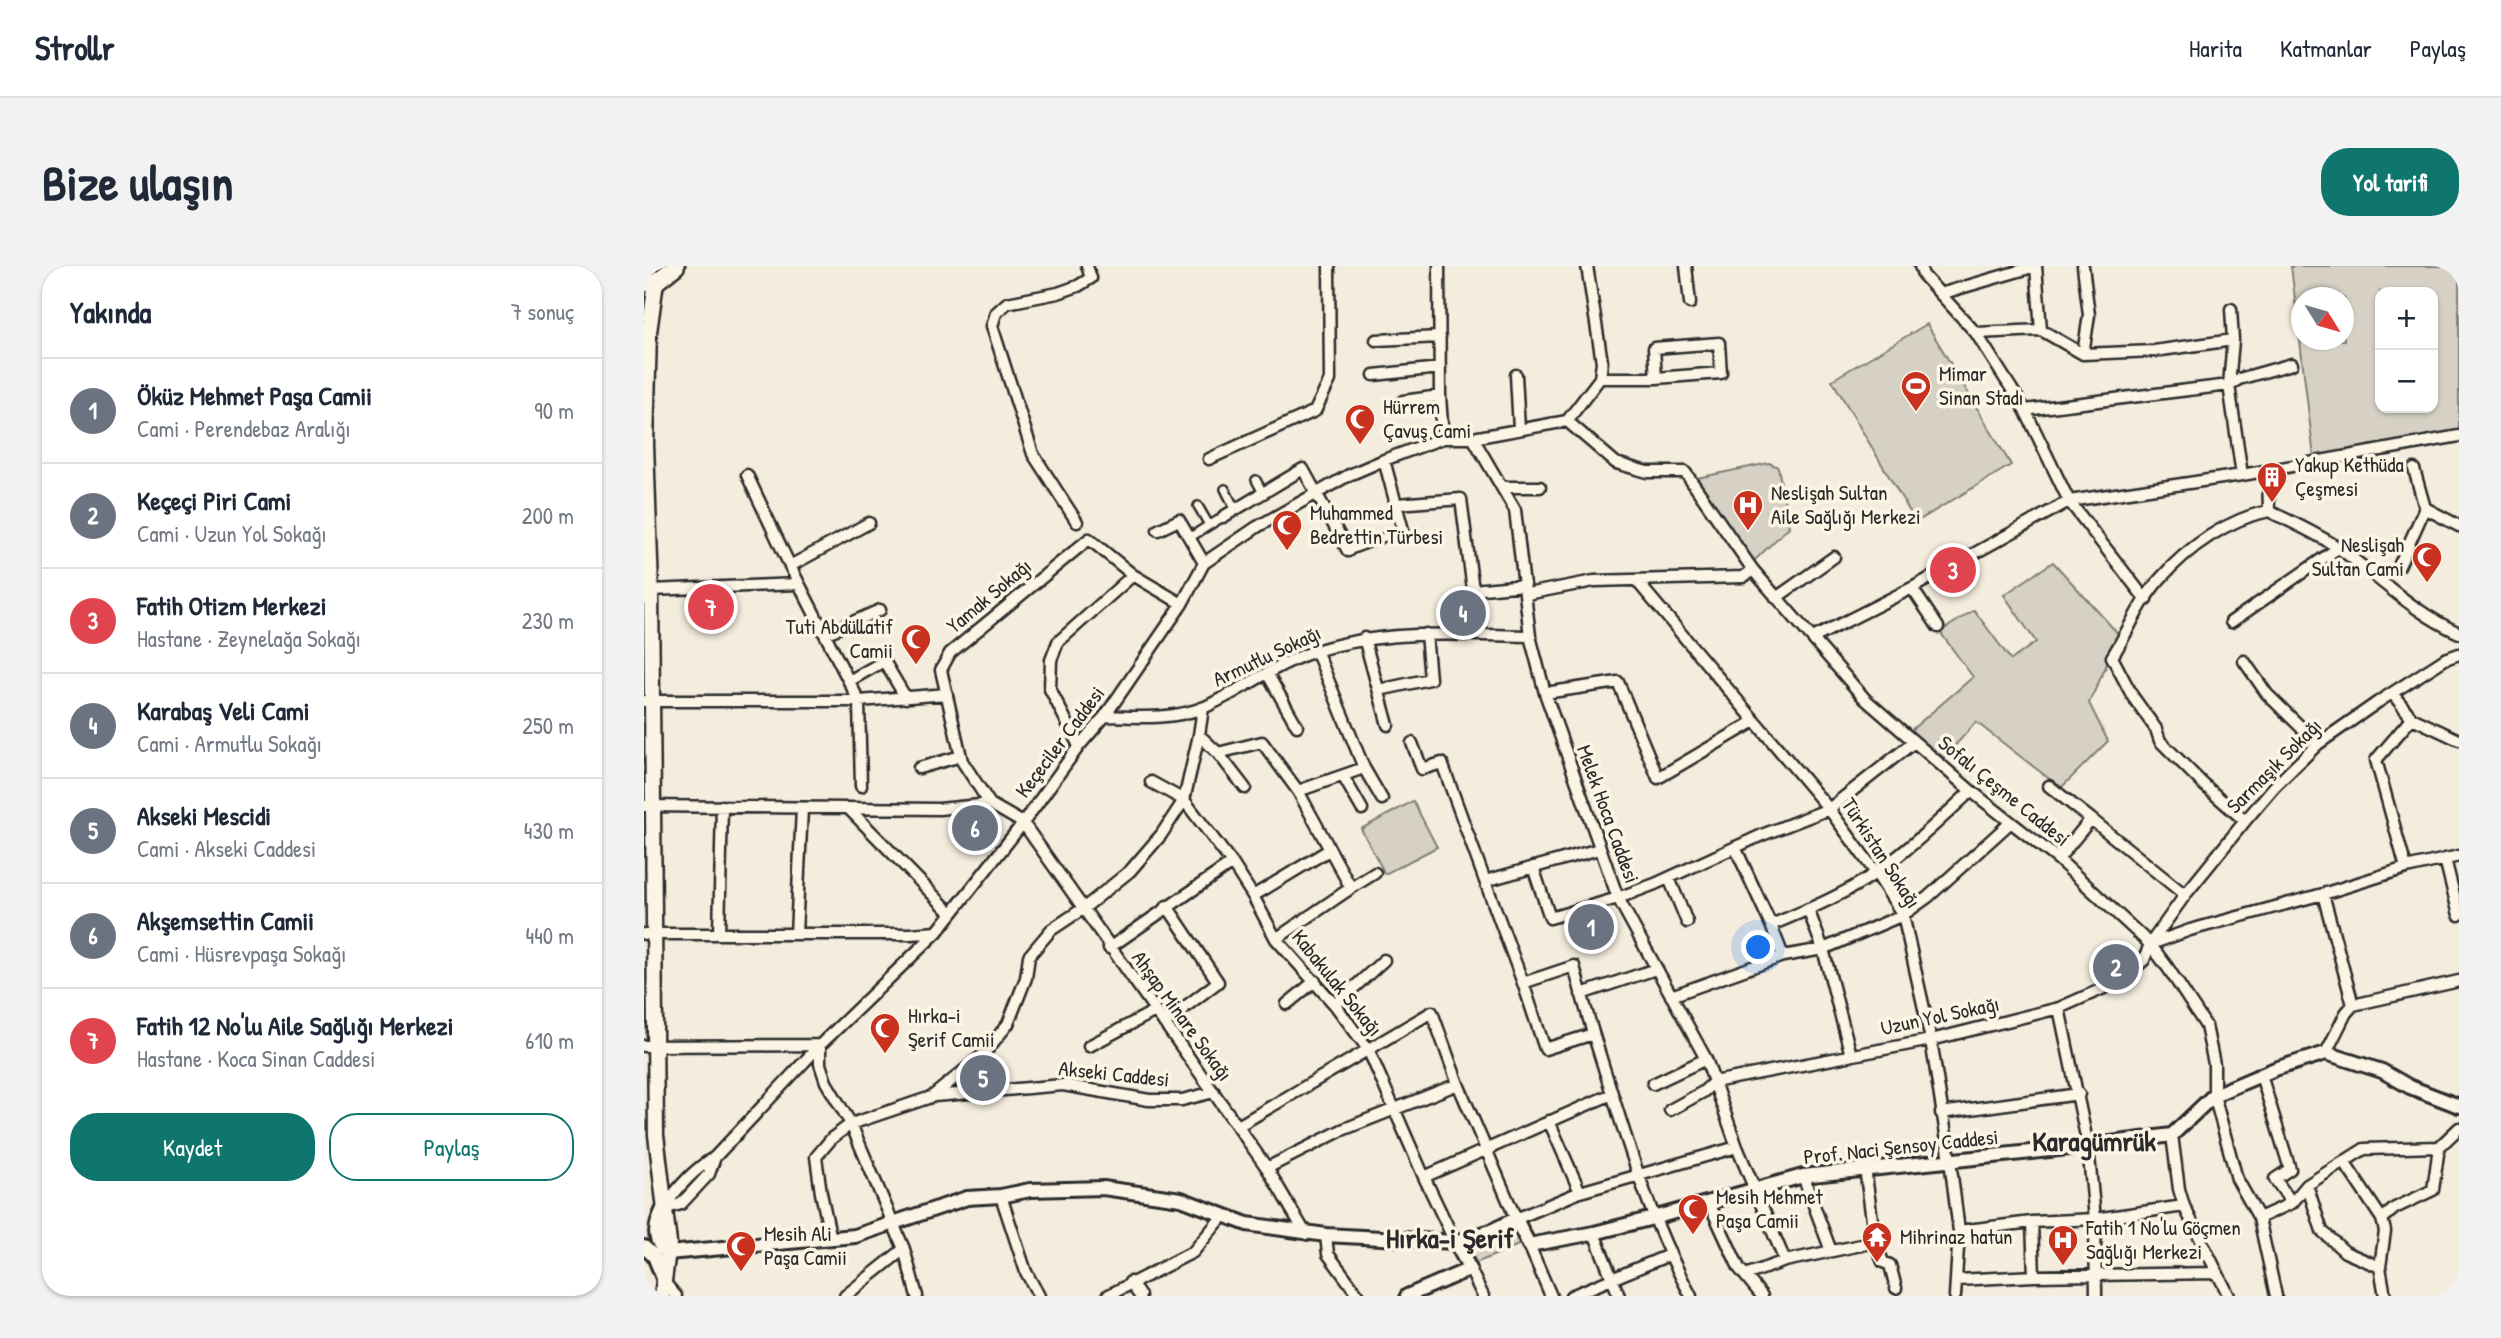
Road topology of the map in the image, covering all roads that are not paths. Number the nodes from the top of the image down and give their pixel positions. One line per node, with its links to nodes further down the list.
1 (676, 266): 10 (main road)
2 (1087, 266): 54 (street)
3 (1329, 266): 35 (street)
4 (1439, 266): 16 (street)
5 (1587, 266): 24 (street)
6 (1686, 266): 12 (street)
7 (1920, 266): 11 (street)
8 (2036, 266): 11 (street); 14 (street)
9 (2083, 266): 19 (street)
10 (650, 283): 72 (main road)
11 (1940, 294): 15 (street)
12 (1690, 303)
13 (2231, 309): 18 (street)
14 (2041, 330): 15 (street); 19 (street)
15 (1976, 333): 29 (street)
16 (1440, 337): 17 (street); 21 (street)
17 (1377, 340)
18 (2233, 340): 19 (street); 26 (street)
19 (2083, 354)
20 (2292, 364): 26 (street)
21 (1440, 368): 22 (street); 27 (street)
22 (1374, 375)
23 (1516, 375): 31 (street)
24 (1600, 378): 25 (street); 30 (street)
25 (1656, 378): 25 (street)
26 (2229, 385): 29 (street); 40 (street)
27 (1440, 396): 28 (street); 33 (street)
28 (1403, 401)
29 (2025, 410): 47 (street)
30 (1567, 421): 31 (street); 66 (street, Sofalı Çeşme Caddesi)
31 (1519, 429): 34 (street)
32 (2459, 436): 38 (street)
33 (1443, 438): 34 (street); 36 (street, Keçeciler Caddesi)
34 (1473, 438): 42 (street, Melek Hoca Caddesi)
35 (1209, 459)
36 (1384, 460): 46 (street, Keçeciler Caddesi); 48 (street)
37 (2414, 469): 50 (street)
38 (2268, 470): 40 (street); 52 (street)
39 (747, 475): 64 (street)
40 (2242, 475): 47 (street)
41 (1256, 480): 45 (street)
42 (1502, 487): 43 (street); 71 (street, Melek Hoca Caddesi)
43 (1540, 487)
44 (1225, 489): 51 (street)
45 (1263, 493): 46 (street); 51 (street)
46 (1318, 495): 61 (street); 63 (street, Keçeciler Caddesi)
47 (2070, 501): 70 (street); 74 (street)
48 (1397, 504): 58 (street); 71 (street)
49 (1198, 506): 59 (street)
50 (2425, 508): 56 (street); 65 (street)
51 (1235, 509): 53 (street)
52 (2269, 511): 60 (street); 74 (street)
53 (1223, 517): 59 (street)
54 (1077, 522)
55 (869, 523): 64 (street)
56 (2455, 524)
57 (1158, 530): 59 (street)
58 (1402, 530): 61 (street)
59 (1189, 538): 63 (street)
60 (2338, 548): 77 (street); 79 (street)
61 (1348, 551)
62 (1834, 556): 73 (street)
63 (1204, 563): 75 (street, Keçeciler Caddesi)
64 (790, 566): 69 (street)
65 (2399, 566)
66 (1753, 570): 68 (street); 73 (street, Sofalı Çeşme Caddesi)
67 (1133, 575): 75 (street, Yamak Sokağı); 93 (street, Yamak Sokağı); 108 (street)
68 (1636, 580): 71 (street); 100 (street, Türkistan Sokağı)
69 (798, 584): 72 (street); 80 (street)
70 (1912, 587): 78 (street); 84 (street)
71 (1526, 589): 82 (street, Melek Hoca Caddesi)
72 (648, 590): 95 (main road)
73 (1776, 598): 84 (street, Sofalı Çeşme Caddesi)
74 (2146, 600): 130 (street)
75 (1182, 604): 98 (street, Keçeciler Caddesi)
76 (880, 610): 80 (street)
77 (2231, 622)
78 (1938, 627)
79 (2459, 633)
80 (825, 634): 89 (street)
81 (1426, 634): 82 (street, Armutlu Sokağı); 83 (street, Armutlu Sokağı); 90 (street)
82 (1531, 636): 92 (street, Melek Hoca Caddesi)
83 (1364, 638): 85 (street, Armutlu Sokağı); 90 (street)
84 (1813, 638): 105 (street, Sofalı Çeşme Caddesi)
85 (1316, 650): 88 (street, Armutlu Sokağı); 112 (street)
86 (2459, 654): 91 (street, Sarmaşık Sokağı)
87 (2244, 661): 107 (street)
88 (1267, 673): 97 (street, Armutlu Sokağı); 102 (street)
89 (849, 681): 94 (street); 96 (street)
90 (1379, 690): 101 (street)
91 (2392, 692): 99 (street); 107 (street, Sarmaşık Sokağı)
92 (1545, 693): 100 (street); 134 (street, Melek Hoca Caddesi)
93 (947, 694): 94 (street); 110 (street, Yamak Sokağı)
94 (906, 698): 96 (street)
95 (648, 701): 96 (street); 123 (main road)
96 (859, 701): 115 (street)
97 (1203, 708): 98 (street, Armutlu Sokağı); 103 (street)
98 (1105, 716): 108 (street, Keçeciler Caddesi)
99 (2412, 718): 104 (street); 141 (street)
100 (1755, 721): 127 (street, Türkistan Sokağı)
101 (1388, 725)
102 (1297, 726)
103 (1199, 735): 109 (street); 121 (street)
104 (2459, 740)
105 (1914, 742): 119 (street, Sofalı Çeşme Caddesi); 127 (street)
106 (1412, 743): 145 (street)
107 (2318, 744): 130 (street, Sarmaşık Sokağı)
108 (1079, 746): 132 (street, Keçeciler Caddesi)
109 (1218, 753): 117 (street); 118 (street)
110 (961, 756): 111 (street); 122 (street, Yamak Sokağı)
111 (919, 768)
112 (1364, 768): 113 (street); 120 (street)
113 (1343, 776): 118 (street); 126 (street)
114 (1151, 782): 121 (street)
115 (861, 786)
116 (2049, 786): 129 (street)
117 (1245, 788)
118 (1298, 791): 135 (street)
119 (1971, 791): 131 (street, Sofalı Çeşme Caddesi); 143 (street)
120 (1382, 799)
121 (1184, 800): 139 (street, Kabakulak Sokağı); 152 (street)
122 (990, 804): 128 (street); 132 (street, Yamak Sokağı)
123 (649, 806): 124 (street); 160 (main road)
124 (722, 806): 125 (street); 161 (street)
125 (803, 808): 128 (street); 162 (street)
126 (1362, 809)
127 (1829, 809): 133 (street); 143 (street, Türkistan Sokağı)
128 (850, 810): 154 (street)
129 (2091, 820): 137 (street); 148 (street)
130 (2245, 821): 148 (street, Sarmaşık Sokağı)
131 (2011, 822): 137 (street, Sofalı Çeşme Caddesi); 155 (street)
132 (1023, 823): 152 (street, Ahşap Minare Sokağı); 154 (street, Keçeciler Caddesi)
133 (1735, 847): 144 (street); 158 (street)
134 (1600, 849): 140 (street); 150 (street, Melek Hoca Caddesi)
135 (1329, 850): 146 (street); 149 (street)
136 (2459, 856): 138 (street)
137 (2058, 859): 164 (street, Sofalı Çeşme Caddesi)
138 (2445, 859): 141 (street); 156 (street)
139 (1232, 863): 149 (street, Kabakulak Sokağı); 151 (street)
140 (1533, 867): 145 (street); 150 (street)
141 (2406, 868): 147 (street)
142 (1375, 873): 146 (street)
143 (1876, 873): 153 (street); 155 (street, Türkistan Sokağı)
144 (1670, 878): 150 (street); 157 (street)
145 (1485, 881): 172 (street)
146 (1351, 888): 163 (street)
147 (2323, 894): 164 (street); 177 (street)
148 (2185, 895): 164 (street, Sarmaşık Sokağı)
149 (1254, 896): 163 (street, Kabakulak Sokağı)
150 (1618, 898): 169 (street, Melek Hoca Caddesi)
151 (1167, 906): 165 (street); 180 (street)
152 (1084, 908): 165 (street, Ahşap Minare Sokağı); 198 (street)
153 (1808, 909): 158 (street); 166 (street)
154 (951, 913): 159 (street, Keçeciler Caddesi)
155 (1903, 915): 166 (street); 182 (street, Türkistan Sokağı)
156 (2459, 915)
157 (1687, 922)
158 (1771, 925): 167 (street)
159 (937, 932): 162 (street); 183 (street, Keçeciler Caddesi)
160 (649, 934): 161 (street); 184 (main road)
161 (719, 934): 162 (street)
162 (796, 934)
163 (1276, 939): 170 (street, Kabakulak Sokağı)
164 (2150, 944): 178 (street, Uzun Yol Sokağı); 197 (street, Sofalı Çeşme Caddesi)
165 (1109, 948): 179 (street, Ahşap Minare Sokağı)
166 (1823, 949): 167 (street); 188 (street)
167 (1783, 956): 174 (street)
168 (1384, 960): 176 (street)
169 (1656, 969): 173 (street); 174 (street, Melek Hoca Caddesi)
170 (1315, 981): 175 (street); 176 (street, Kabakulak Sokağı)
171 (2459, 981): 177 (street)
172 (1523, 983): 173 (street); 181 (street)
173 (1581, 994): 181 (street)
174 (1671, 996): 189 (street, Melek Hoca Caddesi)
175 (1287, 1004)
176 (1335, 1005): 186 (street, Kabakulak Sokağı)
177 (2353, 1005): 187 (street)
178 (2059, 1008): 182 (street, Uzun Yol Sokağı); 196 (street)
179 (1155, 1011): 180 (street, Ahşap Minare Sokağı); 185 (street)
180 (1164, 1023): 194 (street, Ahşap Minare Sokağı)
181 (1593, 1034): 195 (street)
182 (1931, 1040): 188 (street, Uzun Yol Sokağı); 202 (street, Türkistan Sokağı)
183 (820, 1045): 184 (street); 204 (street); 227 (street, Keçeciler Caddesi)
184 (650, 1046): 207 (main road)
185 (1089, 1046)
186 (1367, 1049): 192 (street); 200 (street, Kabakulak Sokağı); 205 (street)
187 (2326, 1053): 190 (street); 199 (street)
188 (1851, 1055): 191 (street, Uzun Yol Sokağı)
189 (1706, 1059): 191 (street, Melek Hoca Caddesi); 193 (street)
190 (2261, 1075): 197 (street); 225 (street)
191 (1714, 1082): 201 (street); 210 (street, Melek Hoca Caddesi)
192 (1458, 1084): 200 (street); 212 (street)
193 (1653, 1084)
194 (1214, 1092): 198 (street, Akseki Caddesi); 205 (street, Ahşap Minare Sokağı)
195 (1612, 1094): 203 (street); 217 (street)
196 (2079, 1094): 202 (street); 209 (street)
197 (2214, 1095): 208 (street); 230 (street, Sofalı Çeşme Caddesi)
198 (934, 1096): 204 (street, Akseki Caddesi)
199 (2459, 1106)
200 (1393, 1109): 215 (street); 219 (street, Kabakulak Sokağı)
201 (1670, 1110)
202 (1941, 1113): 213 (street, Türkistan Sokağı)
203 (1549, 1121): 212 (street); 222 (street)
204 (851, 1124): 235 (street); 241 (street, Akseki Caddesi)
205 (1238, 1126): 215 (street, Ahşap Minare Sokağı)
206 (2459, 1128): 211 (street)
207 (650, 1135): 227 (main road)
208 (2172, 1135): 209 (street, Prof. Naci Şensoy Caddesi); 226 (street)
209 (2088, 1146): 213 (street, Prof. Naci Şensoy Caddesi); 232 (street)
210 (1737, 1147): 217 (street); 221 (street, Melek Hoca Caddesi)
211 (2439, 1147): 214 (street); 233 (street)
212 (1486, 1151): 219 (street); 231 (street)
213 (1950, 1160): 216 (street, Prof. Naci Şensoy Caddesi); 237 (street, Türkistan Sokağı)
214 (2344, 1162): 220 (street); 233 (street)
215 (1267, 1168): 239 (street, Ahşap Minare Sokağı)
216 (1865, 1168): 218 (street, Prof. Naci Şensoy Caddesi); 243 (street)
217 (1638, 1176): 222 (street); 229 (street)
218 (1803, 1176): 221 (street, Prof. Naci Şensoy Caddesi); 247 (street)
219 (1424, 1177): 242 (street, Kabakulak Sokağı)
220 (2307, 1185): 225 (street); 251 (street)
221 (1756, 1189): 224 (street, Prof. Naci Şensoy Caddesi); 250 (street, Melek Hoca Caddesi)
222 (1580, 1192): 231 (street)
223 (1001, 1196): 228 (street); 235 (street); 265 (street)
224 (1709, 1203): 229 (street, Prof. Naci Şensoy Caddesi); 254 (street)
225 (2292, 1203): 230 (street)
226 (2184, 1206): 232 (street); 253 (street)
227 (663, 1209): 236 (street); 248 (main road)
228 (1223, 1216): 239 (street); 259 (street)
229 (1653, 1218): 238 (street, Prof. Naci Şensoy Caddesi); 249 (street)
230 (2259, 1218): 279 (street, Sofalı Çeşme Caddesi)
231 (1516, 1219): 242 (street); 244 (street)
232 (2095, 1219): 234 (street); 256 (street)
233 (2382, 1219): 251 (street)
234 (2032, 1222): 237 (street); 255 (street)
235 (891, 1223): 241 (street); 246 (street)
236 (644, 1227)
237 (1959, 1231): 258 (street, Türkistan Sokağı)
238 (1594, 1233): 244 (street, Prof. Naci Şensoy Caddesi); 257 (street)
239 (1306, 1234): 240 (street)
240 (1326, 1236): 242 (street); 268 (street)
241 (831, 1239): 248 (street)
242 (1455, 1242): 252 (street)
243 (1875, 1242): 247 (street); 260 (street)
244 (1529, 1245): 271 (street)
245 (644, 1247): 261 (street)
246 (904, 1249): 263 (street); 264 (street)
247 (1831, 1251): 250 (street)
248 (668, 1253): 261 (main road)
249 (1669, 1255): 257 (street); 274 (street)
250 (1785, 1261): 254 (street)
251 (2380, 1267): 280 (street)
252 (1470, 1269): 269 (street); 270 (street)
253 (2216, 1273): 256 (street); 278 (street)
254 (1745, 1275): 275 (street)
255 (2034, 1276): 256 (street); 258 (street)
256 (2095, 1276): 277 (street)
257 (1611, 1279): 272 (street); 273 (street)
258 (1957, 1280): 276 (street, Türkistan Sokağı)
259 (1130, 1282): 266 (street); 267 (street)
260 (1896, 1288)
261 (663, 1289): 262 (street)
262 (677, 1296)
263 (845, 1296)
264 (917, 1296)
265 (1039, 1296)
266 (1107, 1296)
267 (1140, 1296)
268 (1359, 1296)
269 (1407, 1296)
270 (1483, 1296)
271 (1550, 1296)
272 (1571, 1296)
273 (1619, 1296)
274 (1691, 1296)
275 (1762, 1296)
276 (1955, 1296)
277 (2096, 1296)
278 (2229, 1296)
279 (2276, 1296)
280 (2385, 1296)

